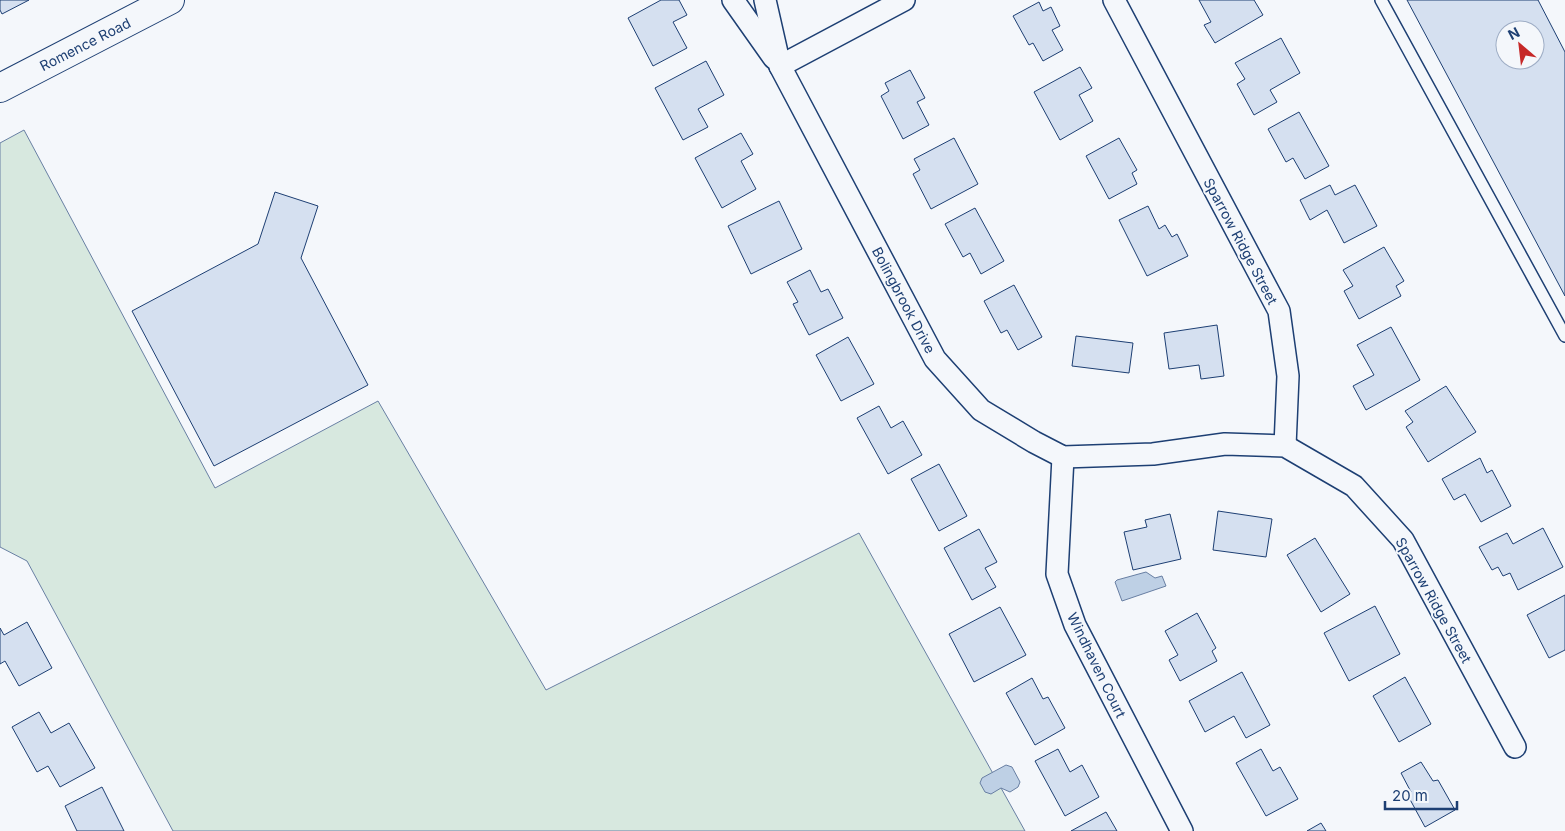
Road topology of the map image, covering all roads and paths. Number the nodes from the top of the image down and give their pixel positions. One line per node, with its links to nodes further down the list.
1 (170, 0): 8 (street, Romence Road)
2 (733, 0): 7 (street)
3 (765, 0): 7 (street, Bolingbrook Drive)
4 (904, 0): 7 (street)
5 (1114, 0): 10 (street, Sparrow Ridge Street)
6 (1381, 0): 9 (lane)
7 (780, 66): 11 (street, Bolingbrook Drive)
8 (0, 88)
9 (1565, 336)
10 (1285, 446): 11 (street, Bolingbrook Drive); 12 (street, Sparrow Ridge Street)
11 (1063, 457): 13 (street, Windhaven Court)
12 (1515, 747)
13 (1182, 831)

